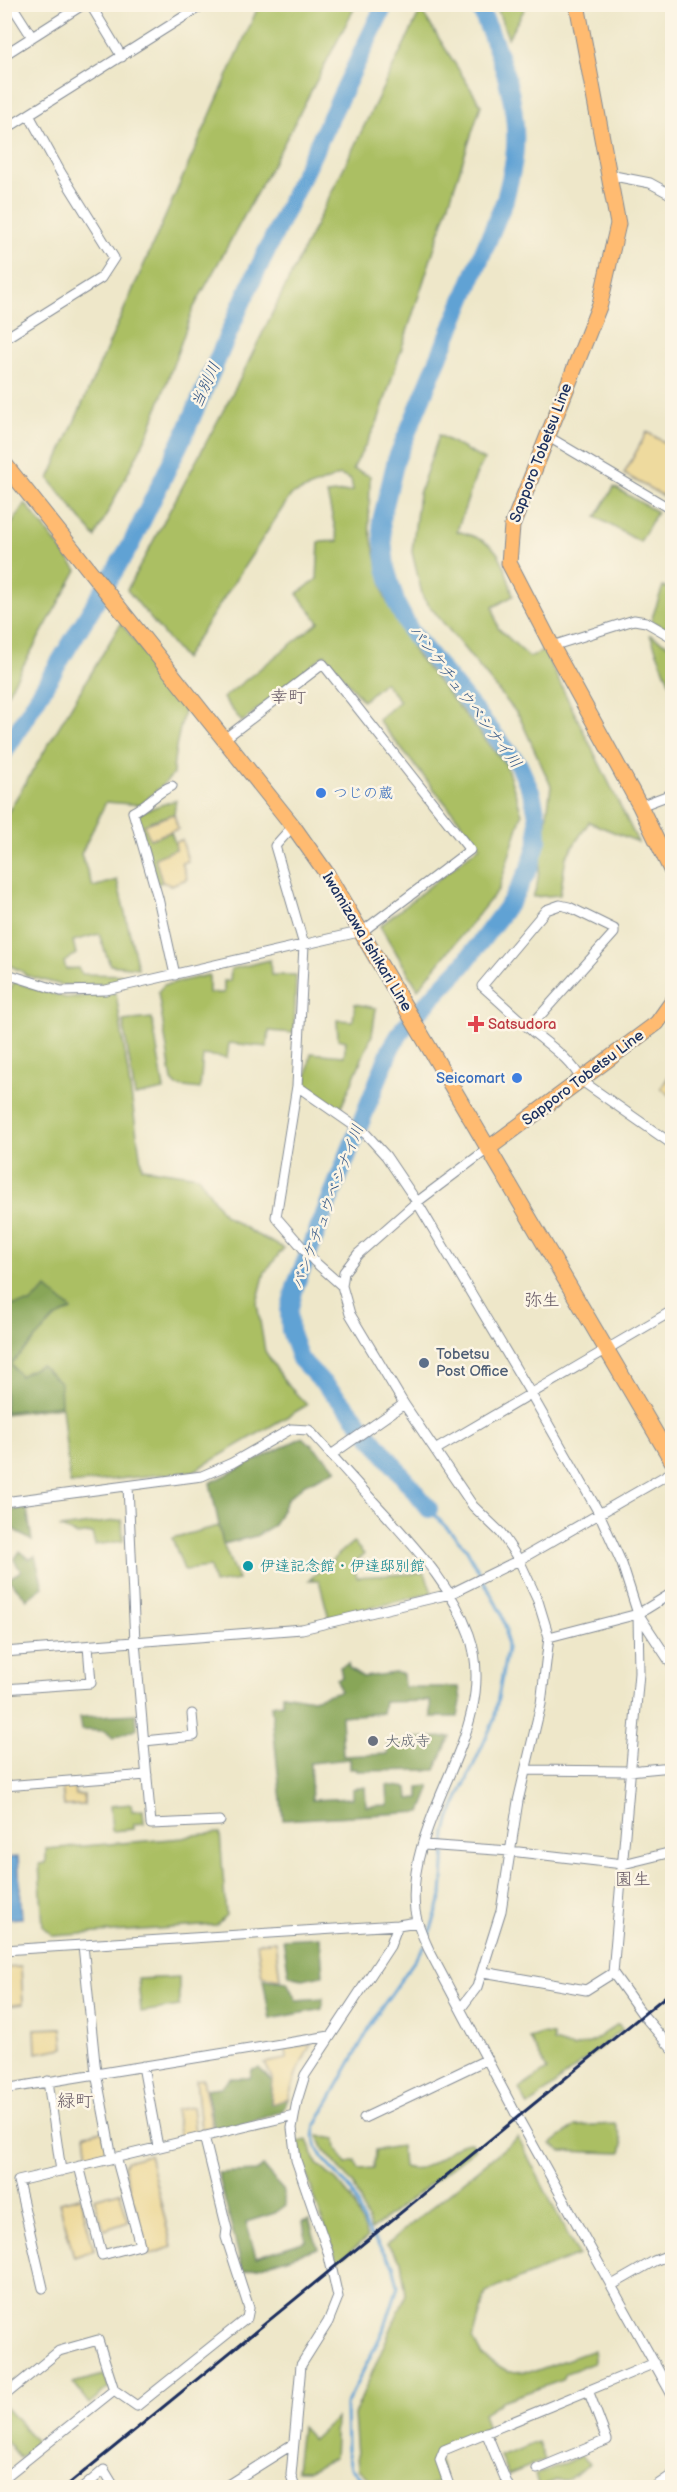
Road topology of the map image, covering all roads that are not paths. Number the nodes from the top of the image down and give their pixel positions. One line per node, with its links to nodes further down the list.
1 (11, 4): 6 (street)
2 (84, 4): 6 (street)
3 (90, 4): 8 (street)
4 (204, 4): 8 (street)
5 (577, 4): 11 (main road, Sapporo Tobetsu Line)
6 (32, 37): 7 (street)
7 (4, 55)
8 (122, 57): 9 (street)
9 (29, 115): 10 (street); 13 (street)
10 (5, 128)
11 (609, 176): 12 (street); 14 (main road, Sapporo Tobetsu Line)
12 (672, 195)
13 (4, 339)
14 (547, 436): 16 (street); 18 (main road, Sapporo Tobetsu Line)
15 (4, 463): 19 (main road, Iwamizawa Ishikari Line)
16 (672, 510)
17 (672, 637): 18 (street)
18 (552, 646): 22 (main road, Sapporo Tobetsu Line)
19 (223, 740): 23 (main road, Iwamizawa Ishikari Line); 25 (street)
20 (172, 786): 28 (street)
21 (672, 794): 22 (street)
22 (640, 806): 24 (main road, Sapporo Tobetsu Line)
23 (293, 826): 25 (main road, Iwamizawa Ishikari Line); 26 (street)
24 (672, 872)
25 (363, 931): 26 (street); 34 (main road, Iwamizawa Ishikari Line)
26 (304, 945): 28 (street); 32 (street)
27 (4, 973): 28 (street)
28 (175, 975)
29 (672, 1002): 31 (main road, Sapporo Tobetsu Line)
30 (529, 1028): 30 (street); 31 (street)
31 (582, 1081): 33 (street); 34 (main road, Sapporo Tobetsu Line)
32 (297, 1086): 35 (street); 36 (street)
33 (672, 1144)
34 (489, 1149): 35 (street); 38 (main road, Iwamizawa Ishikari Line)
35 (417, 1202): 36 (street); 39 (street)
36 (342, 1286): 40 (street)
37 (672, 1311): 38 (street)
38 (608, 1350): 39 (street); 43 (main road, Iwamizawa Ishikari Line)
39 (531, 1394): 41 (street); 47 (street)
40 (404, 1404): 41 (street); 42 (street)
41 (435, 1450): 48 (street)
42 (331, 1455): 45 (street); 50 (street)
43 (672, 1461)
44 (672, 1472): 47 (street)
45 (128, 1486): 46 (street); 53 (street)
46 (4, 1502)
47 (599, 1513): 48 (street); 51 (street)
48 (519, 1560): 50 (street); 52 (street)
49 (672, 1593): 51 (street)
50 (450, 1594): 53 (street); 66 (street)
51 (638, 1614): 52 (street); 56 (street); 62 (street)
52 (549, 1637): 61 (street)
53 (135, 1642): 54 (street); 59 (street)
54 (88, 1646): 55 (street); 57 (street)
55 (4, 1652)
56 (672, 1665)
57 (4, 1689)
58 (192, 1714): 59 (street)
59 (144, 1741): 63 (street)
60 (672, 1767): 62 (street)
61 (526, 1770): 62 (street); 67 (street)
62 (629, 1771): 69 (street)
63 (147, 1775): 64 (street); 65 (street)
64 (4, 1786)
65 (220, 1821)
66 (424, 1845): 67 (street); 71 (street)
67 (510, 1851): 69 (street); 74 (street)
68 (672, 1852): 69 (street)
69 (623, 1864): 75 (street)
70 (398, 1925): 71 (street); 72 (street); 77 (street)
71 (419, 1926): 76 (street)
72 (83, 1945): 73 (street); 81 (street)
73 (4, 1950)
74 (483, 1972): 75 (street); 76 (street)
75 (613, 1973): 78 (street)
76 (461, 2008): 79 (street)
77 (330, 2036): 80 (street); 84 (street)
78 (672, 2049)
79 (488, 2059): 85 (street); 92 (street)
80 (143, 2066): 81 (street); 87 (street)
81 (96, 2073): 82 (street); 88 (street)
82 (48, 2081): 83 (street); 90 (street)
83 (4, 2089)
84 (294, 2115): 86 (street); 100 (street)
85 (364, 2118)
86 (204, 2136): 87 (street); 95 (street)
87 (158, 2147): 88 (street)
88 (114, 2158): 89 (street); 89 (street)
89 (79, 2166): 90 (street)
90 (61, 2171): 93 (street)
91 (672, 2254): 92 (street)
92 (612, 2285): 94 (street)
93 (43, 2288)
94 (655, 2363): 96 (street); 98 (street)
95 (114, 2390): 97 (street); 103 (street)
96 (588, 2390): 99 (street); 101 (street)
97 (6, 2391)
98 (672, 2395)
99 (486, 2432): 108 (street); 109 (street)
100 (293, 2444): 106 (street); 107 (street)
101 (537, 2469)
102 (672, 2475): 110 (street)
103 (4, 2478)
104 (83, 2487): 105 (street)
105 (116, 2487)
106 (223, 2487)
107 (294, 2487)
108 (450, 2487)
109 (509, 2487)
110 (653, 2487)

